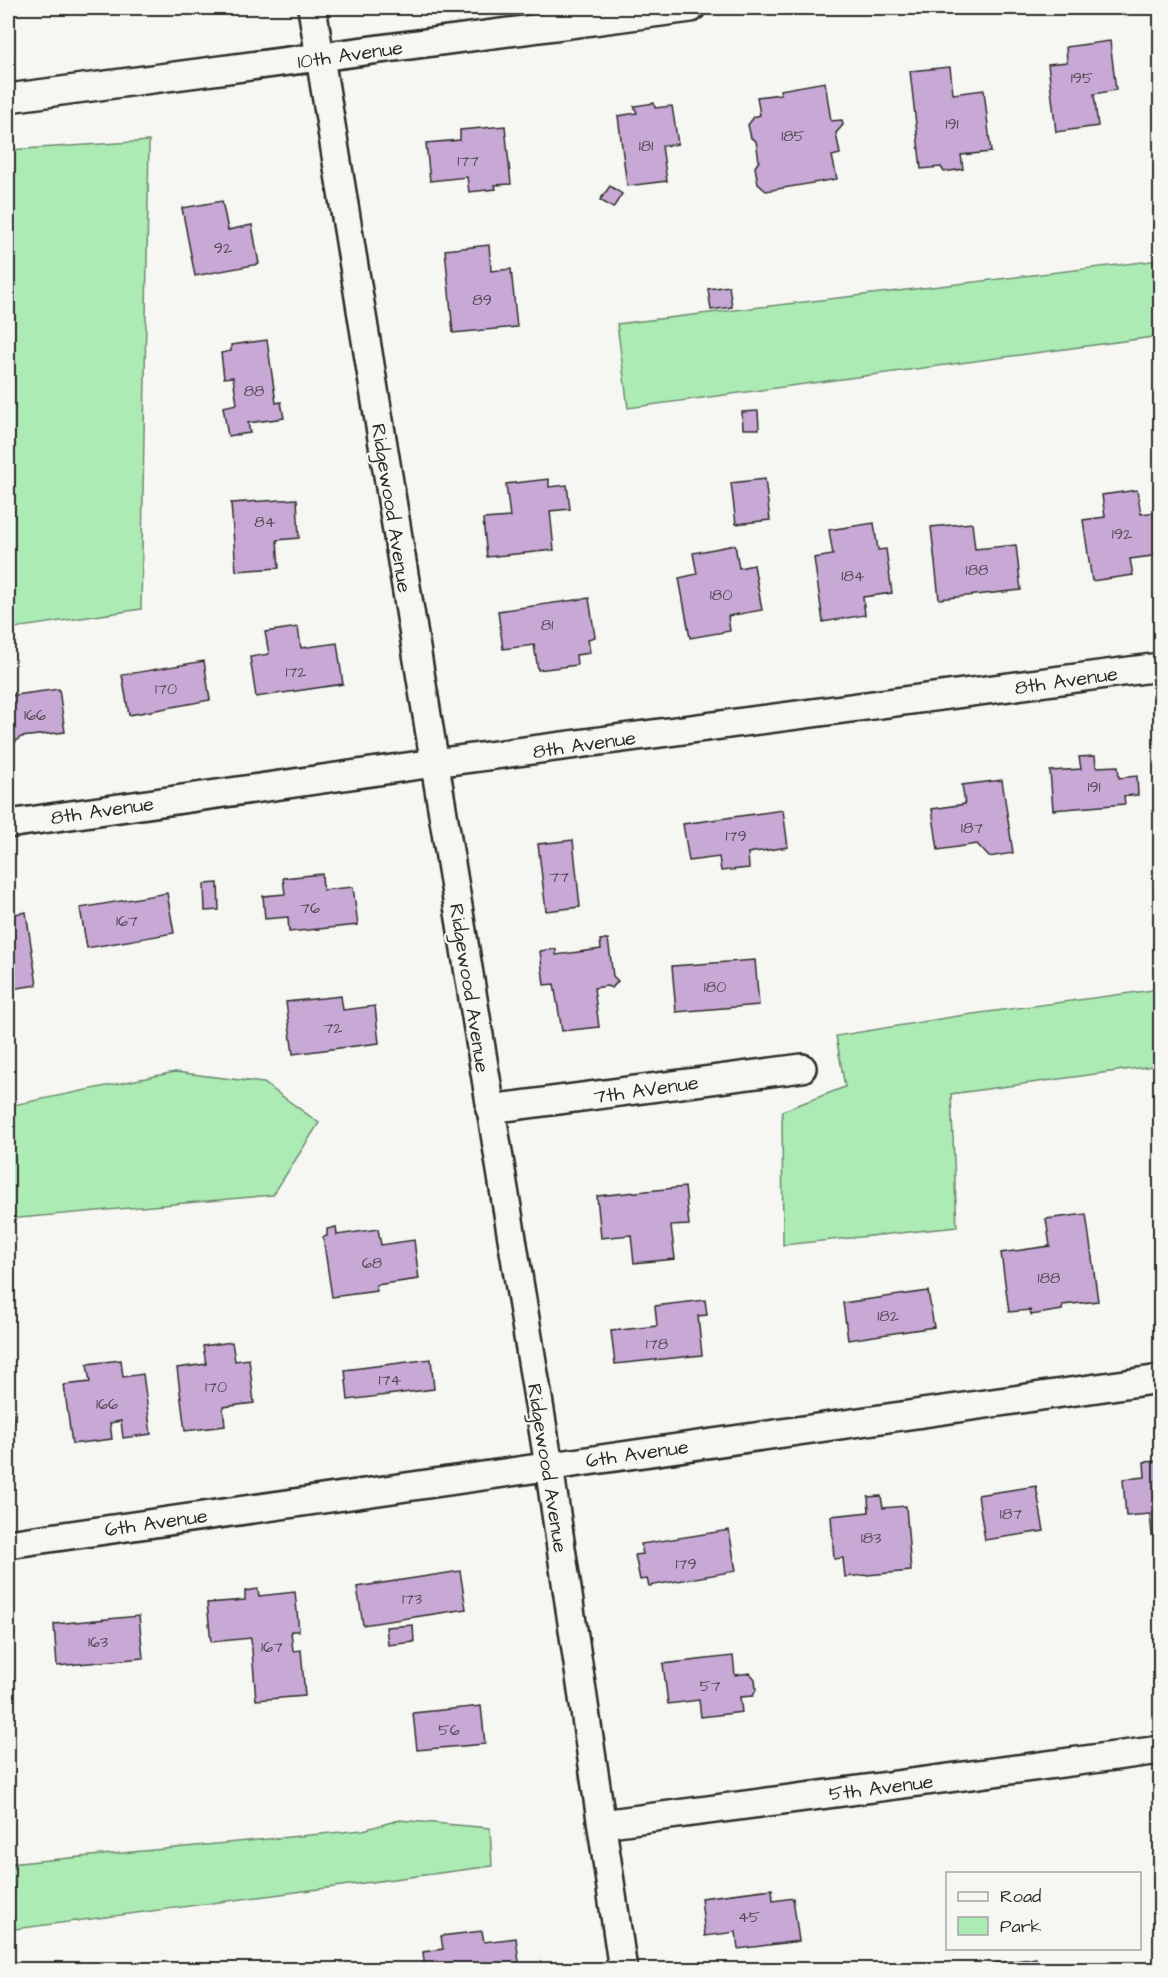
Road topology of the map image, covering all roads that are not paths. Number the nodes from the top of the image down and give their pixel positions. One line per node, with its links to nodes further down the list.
1 (312, 8): 3 (street, Ridgewood Avenue)
2 (691, 8): 3 (street, 10th Avenue)
3 (318, 59): 4 (street, 10th Avenue); 6 (street, Ridgewood Avenue)
4 (8, 98)
5 (1161, 667): 6 (street, 8th Avenue)
6 (434, 763): 7 (street, 8th Avenue); 9 (street, Ridgewood Avenue)
7 (8, 824)
8 (802, 1068): 9 (street, 7th AVenue)
9 (490, 1109): 11 (street, Ridgewood Avenue)
10 (1161, 1379): 11 (street, 6th Avenue)
11 (549, 1466): 12 (street, 6th Avenue); 14 (street, Ridgewood Avenue)
12 (8, 1544)
13 (1161, 1750): 14 (street, 5th Avenue)
14 (602, 1824): 15 (street, Ridgewood Avenue)
15 (623, 1970)

